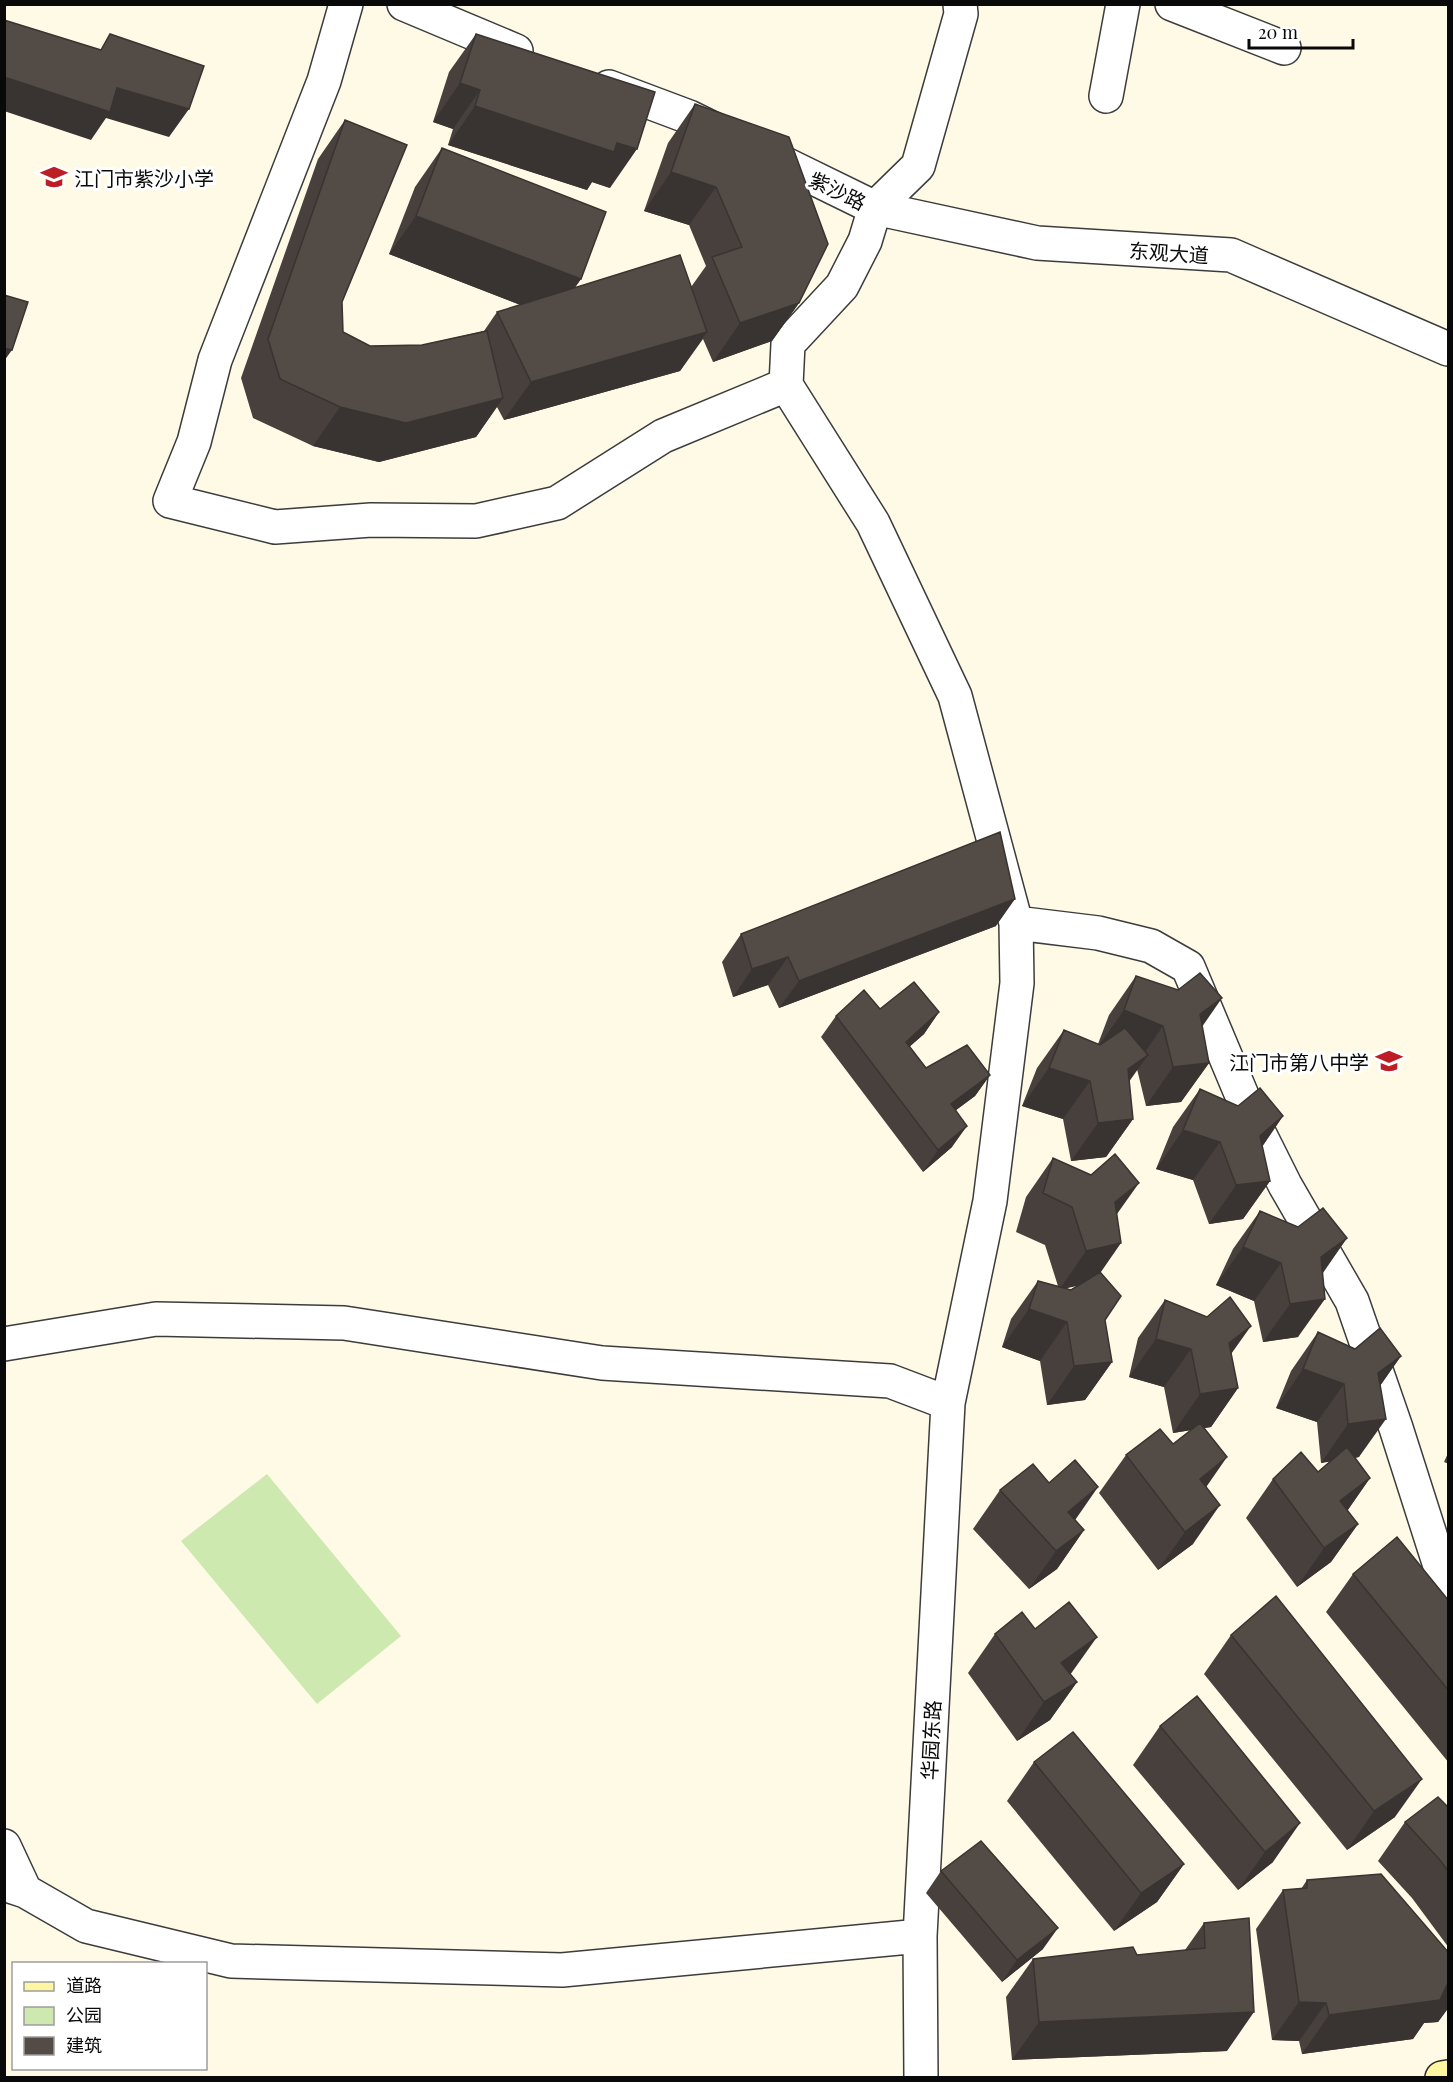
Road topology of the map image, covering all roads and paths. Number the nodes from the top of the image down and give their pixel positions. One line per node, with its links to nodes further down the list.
1 (346, 4): 12 (street)
2 (404, 4): 7 (street)
3 (960, 4): 10 (street)
4 (1123, 4): 9 (street)
5 (1172, 4): 6 (street)
6 (1284, 48)
7 (538, 60)
8 (582, 76): 10 (street, 紫沙路)
9 (1106, 96)
10 (875, 208): 11 (street, 东观大道); 12 (street)
11 (1449, 349)
12 (786, 386): 13 (street, 华园东路)
13 (1016, 923): 15 (street, 华园东路); 16 (street)
14 (4, 1344): 15 (street)
15 (948, 1403): 19 (street, 华园东路)
16 (1449, 1591)
17 (4, 1846): 18 (street)
18 (15, 1888): 19 (street)
19 (920, 1936): 21 (street, 华园东路)
20 (1449, 2077): 22 (main road)
21 (921, 2078)
22 (1442, 2078)

